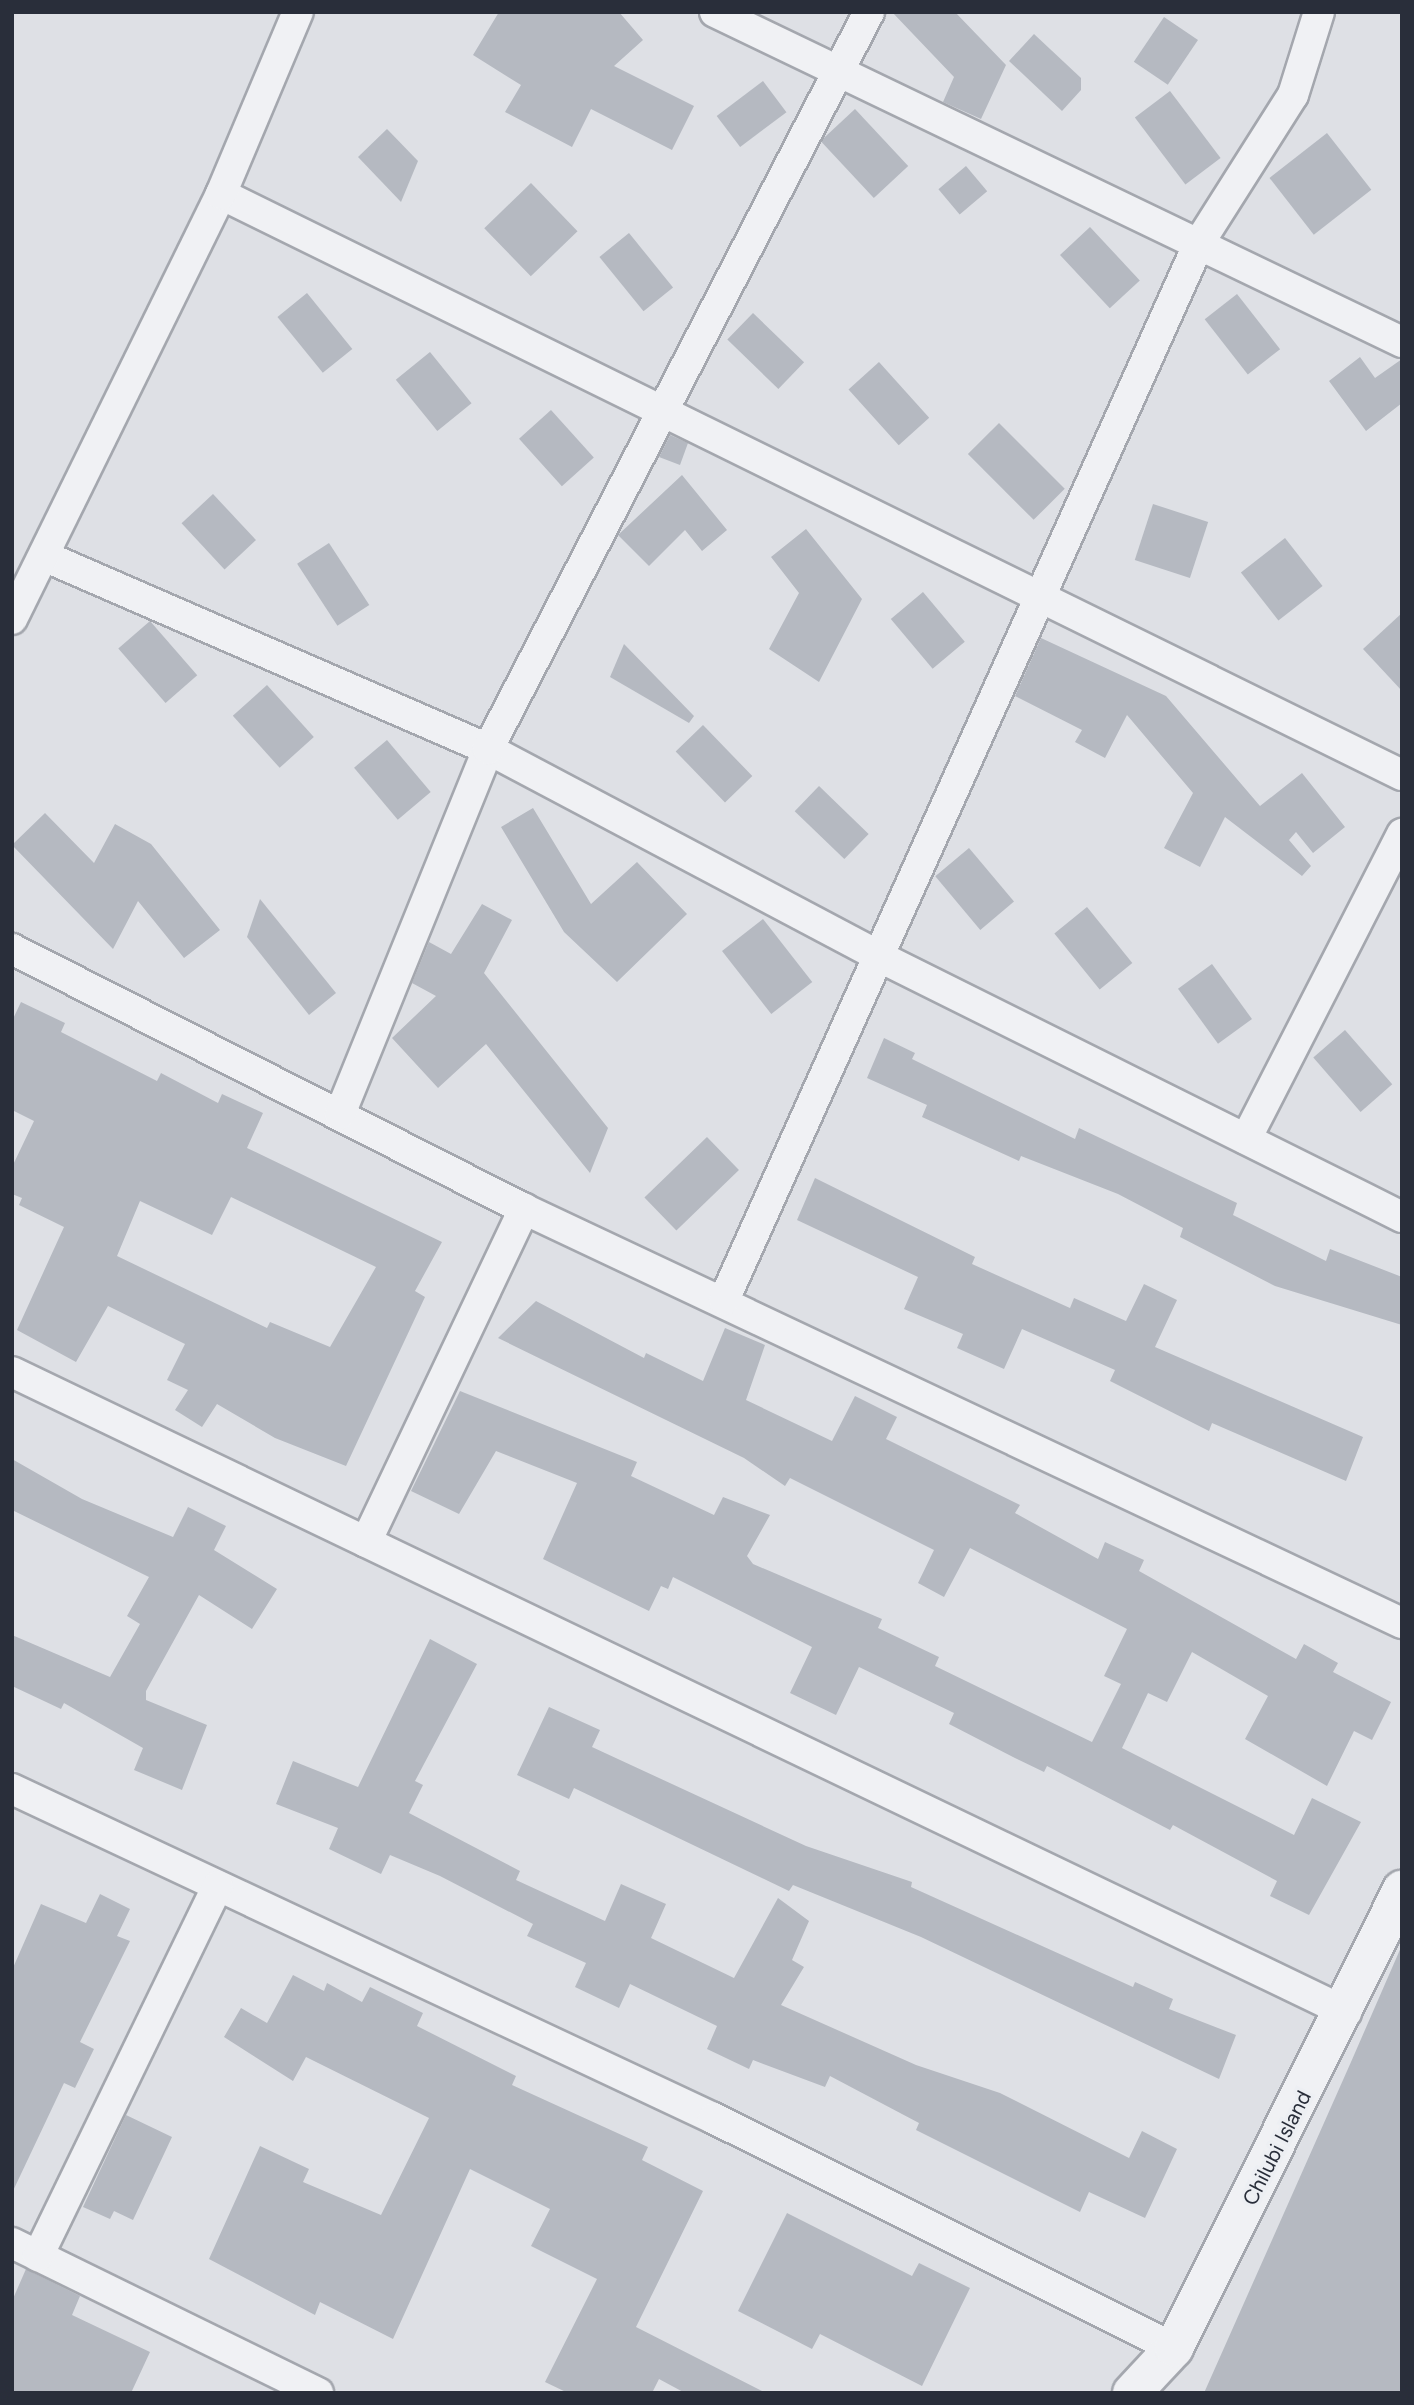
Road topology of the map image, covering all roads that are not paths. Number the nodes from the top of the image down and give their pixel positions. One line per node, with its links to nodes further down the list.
1 (298, 12): 6 (street)
2 (715, 12): 5 (street)
3 (869, 12): 5 (street)
4 (1319, 12): 7 (street)
5 (838, 74): 7 (street); 9 (street)
6 (221, 194): 9 (street); 10 (street)
7 (1199, 243): 8 (street); 11 (street)
8 (1402, 342)
9 (660, 410): 11 (street); 13 (street)
10 (44, 556): 12 (street); 13 (street)
11 (1040, 594): 14 (street); 17 (street)
12 (12, 619)
13 (488, 749): 17 (street); 18 (street)
14 (1402, 775)
15 (1402, 834): 19 (street)
16 (12, 949): 18 (street)
17 (882, 958): 19 (street); 22 (street)
18 (340, 1114): 20 (street)
19 (1246, 1139): 21 (street)
20 (524, 1209): 22 (street); 24 (street)
21 (1402, 1217)
22 (724, 1300): 25 (street)
23 (12, 1372): 24 (street)
24 (366, 1542): 29 (street)
25 (1402, 1623)
26 (12, 1789): 27 (street)
27 (218, 1886): 30 (street); 31 (street)
28 (1402, 1890): 29 (street, Chilubi Island)
29 (1346, 2012): 31 (street, Chilubi Island)
30 (25, 2249): 32 (street)
31 (1174, 2348): 33 (street, Chilubi Island)
32 (318, 2393)
33 (1132, 2393)

